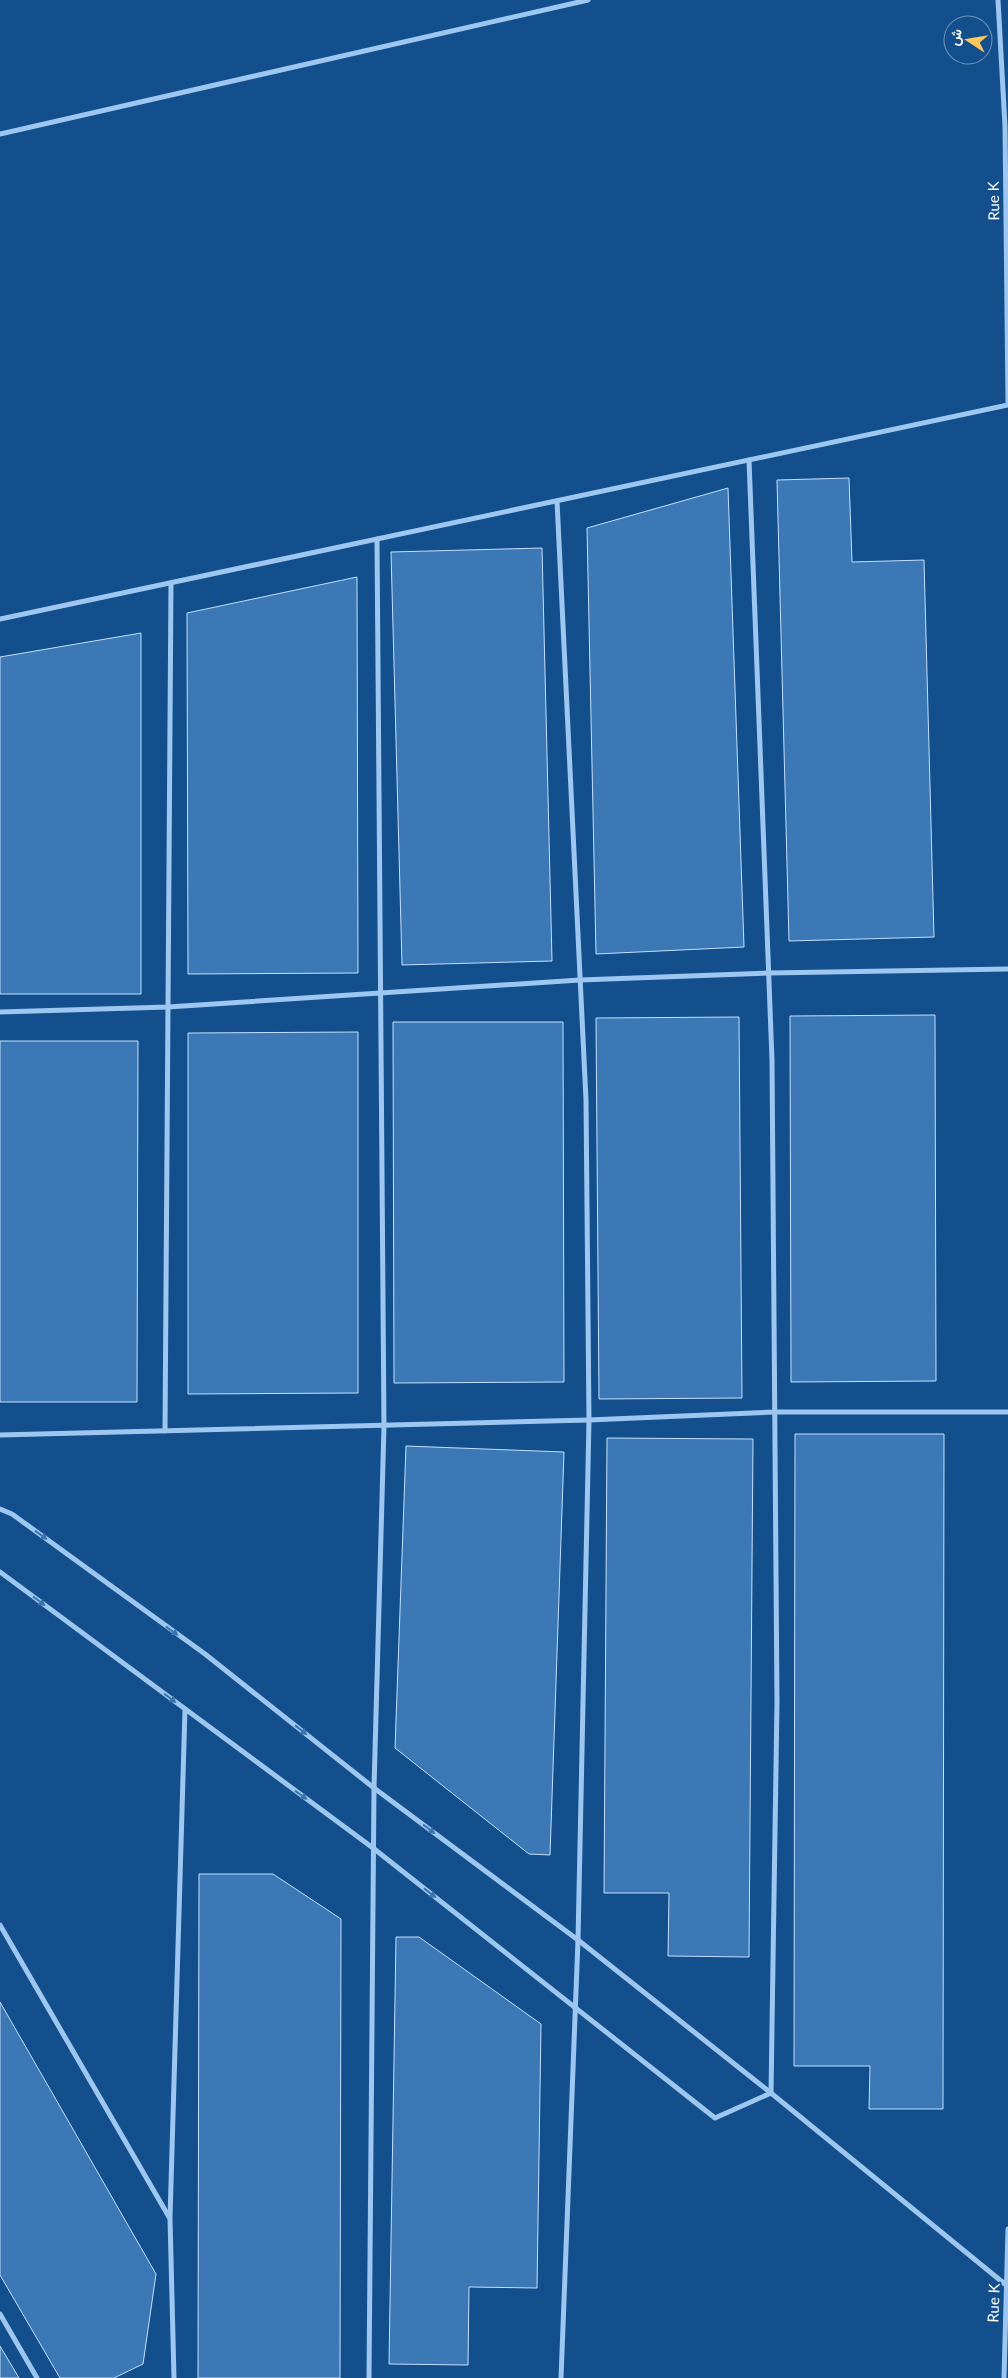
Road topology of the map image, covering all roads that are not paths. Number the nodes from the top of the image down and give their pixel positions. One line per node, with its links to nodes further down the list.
1 (588, 0): 3 (street)
2 (998, 0): 4 (street, Rue K)
3 (0, 134)
4 (1008, 380): 5 (street, Rue K)
5 (1008, 403): 6 (street)
6 (749, 460): 7 (street); 12 (street)
7 (557, 501): 8 (street); 13 (street)
8 (378, 539): 9 (street); 14 (street)
9 (171, 583): 10 (street); 15 (street)
10 (0, 619)
11 (1008, 969): 12 (street)
12 (769, 973): 13 (street); 17 (street)
13 (580, 980): 14 (street); 19 (street)
14 (381, 994): 15 (street); 20 (street)
15 (168, 1007): 16 (street); 21 (street)
16 (0, 1012)
17 (775, 1412): 18 (street); 19 (street); 31 (street)
18 (1008, 1412)
19 (589, 1420): 20 (street); 29 (street)
20 (384, 1426): 21 (street); 26 (street)
21 (165, 1432): 22 (street)
22 (0, 1436)
23 (0, 1510): 26 (street, one-way to 26)
24 (0, 1572): 25 (street, one-way to 25)
25 (185, 1709): 27 (street, one-way to 27); 32 (street)
26 (374, 1788): 27 (street); 29 (street, one-way to 29)
27 (373, 1848): 30 (street, one-way to 30); 38 (street)
28 (0, 1925): 32 (street)
29 (578, 1940): 30 (street); 31 (street)
30 (575, 2008): 31 (street); 39 (street)
31 (771, 2093): 34 (street)
32 (170, 2218): 37 (street)
33 (1008, 2229): 34 (street, Rue K)
34 (1006, 2285): 40 (street, Rue K)
35 (0, 2314): 36 (street)
36 (37, 2378)
37 (174, 2378)
38 (369, 2378)
39 (561, 2378)
40 (1004, 2378)

